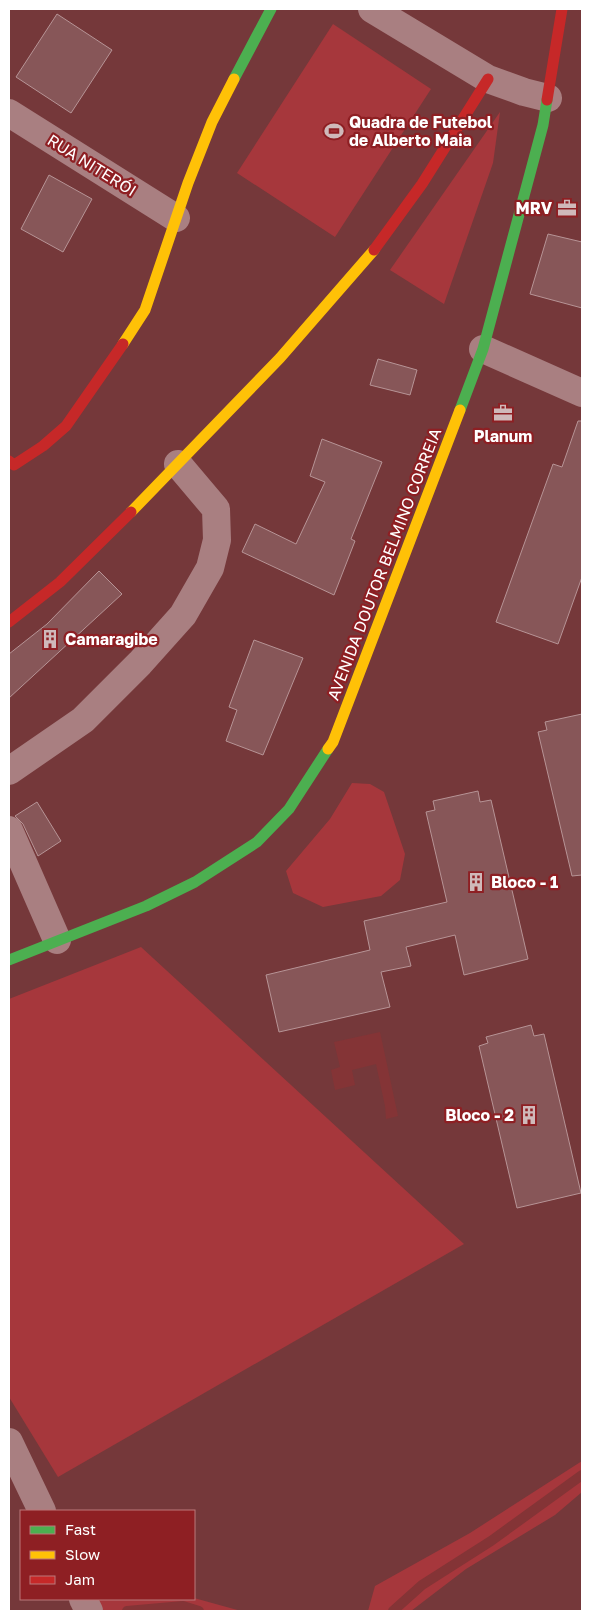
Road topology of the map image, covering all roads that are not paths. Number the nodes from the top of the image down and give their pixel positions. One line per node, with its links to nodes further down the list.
1 (270, 9): 8 (street)
2 (372, 9): 4 (street)
3 (562, 9): 6 (street, AVENIDA DOUTOR BELMINO CORREIA)
4 (399, 17): 5 (street)
5 (488, 79): 6 (street); 12 (street)
6 (548, 98): 9 (street, AVENIDA DOUTOR BELMINO CORREIA)
7 (9, 113): 8 (street, RUA NITERÓI)
8 (176, 218): 11 (street)
9 (483, 349): 10 (street); 16 (street, AVENIDA DOUTOR BELMINO CORREIA)
10 (582, 393)
11 (11, 463)
12 (178, 464): 13 (street); 14 (street)
13 (9, 622)
14 (9, 771)
15 (9, 830): 16 (street)
16 (57, 940): 17 (street, AVENIDA DOUTOR BELMINO CORREIA)
17 (9, 960)
18 (9, 1442): 19 (street)
19 (42, 1510)

